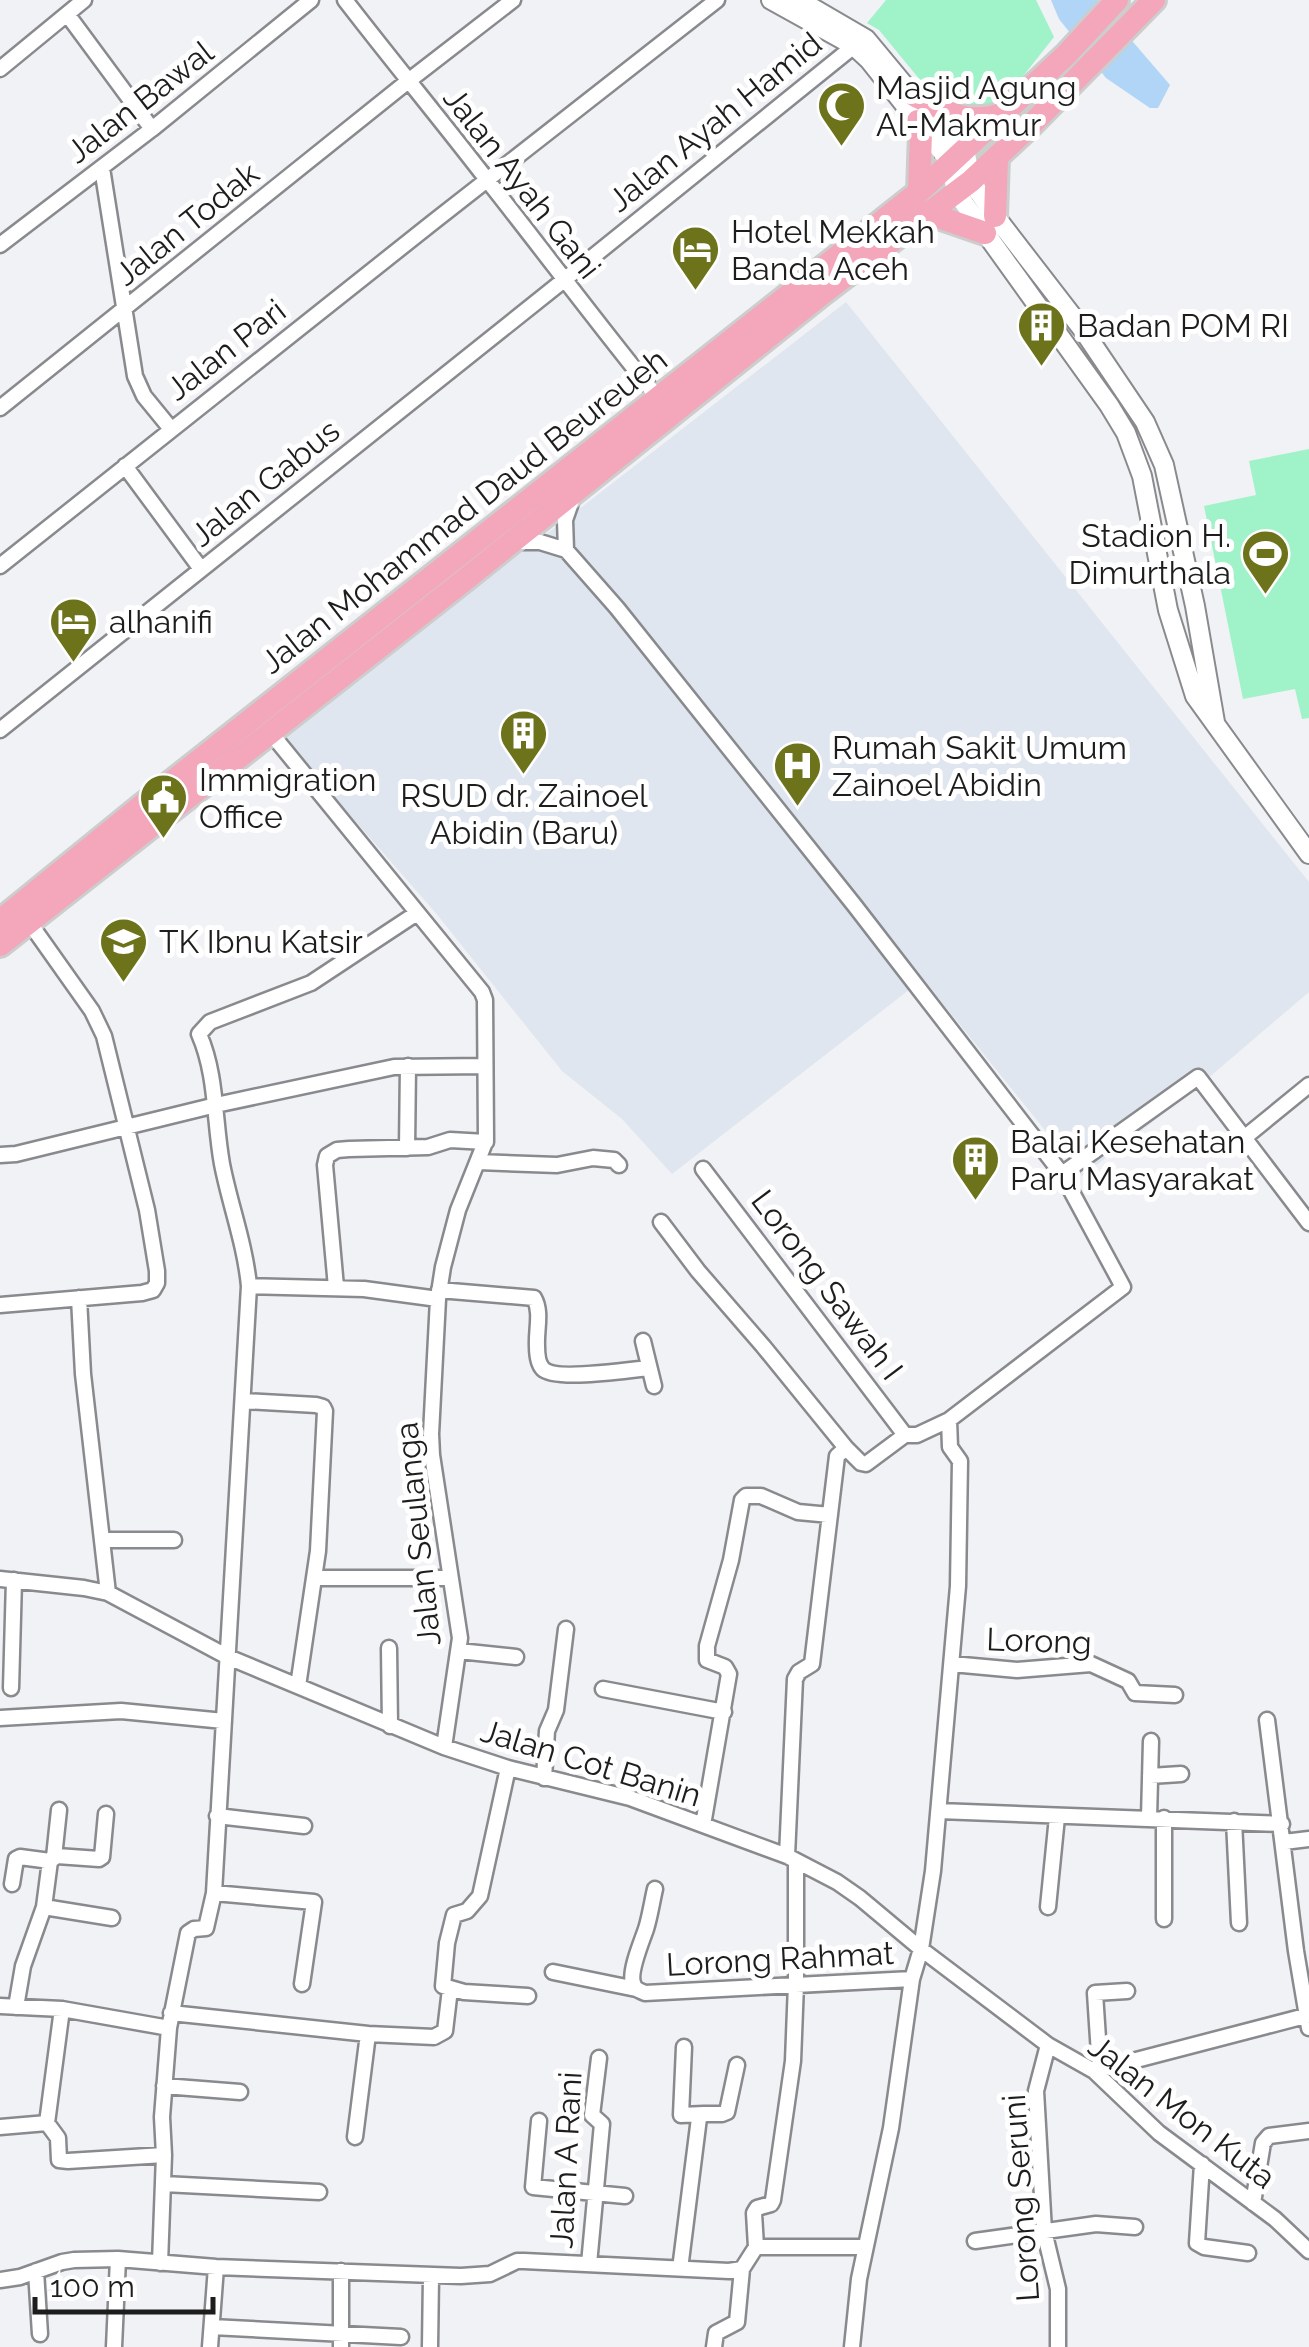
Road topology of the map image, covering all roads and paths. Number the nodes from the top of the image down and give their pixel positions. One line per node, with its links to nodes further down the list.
1 (84, 0): 10 (street)
2 (311, 0): 18 (street, Jalan Bawal)
3 (346, 0): 14 (street, Jalan Ayah Gani)
4 (513, 0): 14 (street, Jalan Todak)
5 (718, 0): 22 (street, Jalan Pari)
6 (771, 0): 11 (street)
7 (799, 0): 15 (street)
8 (1117, 0): 12 (highway)
9 (1148, 6): 12 (highway)
10 (67, 14): 13 (street); 18 (street)
11 (854, 46): 17 (street); 27 (street, Jalan Ayah Hamid)
12 (1073, 63): 16 (highway, Jalan Mohammad Daud Beureueh); 20 (highway, Jalan Mohammad Daud Beureueh)
13 (0, 68)
14 (407, 82): 22 (street, Jalan Ayah Gani); 28 (street, Jalan Todak)
15 (914, 95): 16 (highway); 19 (street)
16 (1006, 112): 19 (highway, Jalan Mohammad Daud Beureueh)
17 (918, 121): 19 (street); 24 (highway)
18 (152, 129): 21 (street, Jalan Bawal)
19 (958, 156): 23 (street); 24 (highway, Jalan Mohammad Daud Beureueh)
20 (996, 157): 23 (highway, Jalan Mohammad Daud Beureueh); 25 (highway)
21 (102, 168): 26 (street, Jalan Bawal); 28 (street)
22 (487, 180): 27 (street, Jalan Ayah Gani); 33 (street, Jalan Pari)
23 (963, 186): 24 (highway, Jalan Mohammad Daud Beureueh); 25 (street)
24 (923, 203): 25 (highway); 29 (highway, Jalan Mohammad Daud Beureueh)
25 (990, 224): 32 (street); 34 (street)
26 (0, 245)
27 (564, 280): 30 (street, Jalan Ayah Gani); 42 (street, Jalan Gabus)
28 (125, 308): 31 (street, Jalan Todak); 33 (street)
29 (715, 367): 30 (highway, Jalan Mohammad Daud Beureueh); 36 (highway, Jalan Mohammad Daud Beureueh)
30 (658, 398): 43 (highway, Jalan Mohammad Daud Beureueh)
31 (0, 408)
32 (1146, 422): 34 (street); 37 (street)
33 (171, 429): 35 (street, Jalan Pari)
34 (1126, 432): 38 (street)
35 (125, 466): 41 (street, Jalan Pari); 42 (street)
36 (576, 489): 39 (highway, Jalan Mohammad Daud Beureueh); 40 (street)
37 (1177, 530): 38 (street); 44 (street)
38 (1153, 534): 45 (street)
39 (510, 542): 40 (street); 43 (highway, Jalan Mohammad Daud Beureueh)
40 (566, 550): 66 (street)
41 (0, 566)
42 (201, 569): 47 (street, Jalan Gabus)
43 (437, 587): 48 (highway, Jalan Mohammad Daud Beureueh); 51 (highway, Jalan Mohammad Daud Beureueh)
44 (1195, 606): 45 (street); 46 (street)
45 (1168, 610): 46 (street)
46 (1215, 722): 49 (street)
47 (0, 730)
48 (270, 732): 50 (street); 52 (highway, Jalan Mohammad Daud Beureueh)
49 (1309, 854)
50 (418, 913): 55 (street); 57 (street)
51 (0, 921)
52 (29, 922): 53 (highway, Jalan Mohammad Daud Beureueh); 58 (street)
53 (0, 945)
54 (408, 1066): 55 (street); 57 (street); 61 (street)
55 (485, 1066): 60 (street)
56 (1309, 1085): 59 (street)
57 (216, 1106): 58 (street); 69 (street)
58 (127, 1128): 62 (street); 72 (street)
59 (1244, 1138): 66 (street); 67 (street)
60 (486, 1142): 61 (street); 63 (street, Jalan Seulanga)
61 (407, 1148): 70 (street)
62 (0, 1155)
63 (478, 1162): 64 (street); 71 (street, Jalan Seulanga)
64 (619, 1165)
65 (703, 1169): 79 (street, Lorong Sawah I)
66 (1062, 1174): 78 (street)
67 (1306, 1213)
68 (660, 1222): 80 (street)
69 (249, 1286): 70 (street); 77 (street)
70 (336, 1287): 71 (street)
71 (438, 1294): 75 (street); 85 (street, Jalan Seulanga)
72 (79, 1298): 73 (street); 82 (street)
73 (0, 1306)
74 (643, 1341): 75 (street)
75 (648, 1368): 76 (street)
76 (654, 1386)
77 (243, 1401): 84 (street); 91 (street)
78 (949, 1420): 79 (street); 93 (street)
79 (905, 1434): 80 (street)
80 (846, 1448): 81 (street)
81 (830, 1515): 98 (street); 121 (street)
82 (102, 1540): 83 (street); 87 (street)
83 (174, 1540)
84 (315, 1578): 85 (street); 94 (street)
85 (450, 1578): 90 (street, Jalan Seulanga)
86 (7, 1580): 87 (street, Jalan Cot Banin); 95 (street)
87 (108, 1593): 91 (street, Jalan Cot Banin)
88 (566, 1629): 108 (street)
89 (389, 1648): 102 (street)
90 (459, 1651): 92 (street); 104 (street, Jalan Seulanga)
91 (228, 1657): 94 (street, Jalan Cot Banin); 101 (street)
92 (516, 1657)
93 (952, 1664): 97 (street, Lorong); 110 (street)
94 (298, 1686): 102 (street, Jalan Cot Banin)
95 (11, 1688)
96 (603, 1689): 98 (street)
97 (1175, 1695)
98 (724, 1712): 117 (street)
99 (0, 1718): 101 (street)
100 (1267, 1720): 116 (street)
101 (224, 1721): 112 (street)
102 (390, 1726): 104 (street, Jalan Cot Banin)
103 (1151, 1741): 107 (street)
104 (444, 1746): 105 (street, Jalan Cot Banin)
105 (508, 1768): 108 (street, Jalan Cot Banin); 137 (street)
106 (1182, 1774): 107 (street)
107 (1150, 1776): 114 (street)
108 (544, 1778): 117 (street, Jalan Cot Banin)
109 (59, 1810): 122 (street)
110 (940, 1811): 113 (street); 132 (street)
111 (106, 1814): 122 (street)
112 (218, 1816): 118 (street); 125 (street)
113 (1057, 1817): 114 (street); 127 (street)
114 (1156, 1818): 115 (street); 129 (street)
115 (1234, 1821): 116 (street); 130 (street)
116 (1282, 1824): 120 (street)
117 (703, 1825): 121 (street, Jalan Cot Banin)
118 (304, 1826)
119 (1309, 1840): 120 (street)
120 (1284, 1842): 131 (street)
121 (792, 1858): 132 (street, Jalan Cot Banin); 136 (street)
122 (52, 1859): 123 (street); 126 (street)
123 (12, 1884)
124 (654, 1889): 138 (street, Lorong Rahmat)
125 (214, 1893): 135 (street); 145 (street)
126 (44, 1907): 128 (street); 142 (street)
127 (1048, 1908)
128 (112, 1918)
129 (1164, 1919)
130 (1238, 1923)
131 (1301, 1932): 144 (street)
132 (921, 1949): 134 (street); 147 (street, Jalan Mon Kuta)
133 (553, 1972): 138 (street)
134 (912, 1979): 136 (street, Lorong Rahmat); 170 (street)
135 (302, 1984)
136 (796, 1984): 138 (street, Lorong Rahmat); 171 (street)
137 (450, 1989): 140 (street); 146 (street)
138 (636, 1989)
139 (1127, 1991): 151 (street)
140 (528, 1996)
141 (0, 2006): 142 (street)
142 (16, 2006): 143 (street)
143 (62, 2009): 145 (street); 156 (street)
144 (1308, 2020): 151 (street)
145 (170, 2021): 146 (street); 152 (street)
146 (368, 2034): 159 (street)
147 (1048, 2045): 151 (street, Jalan Mon Kuta); 168 (street, Lorong Seruni)
148 (684, 2047): 154 (street)
149 (599, 2058): 164 (street, Jalan A Rani)
150 (736, 2065): 154 (street)
151 (1097, 2070): 161 (street, Jalan Mon Kuta)
152 (164, 2086): 153 (street); 160 (street)
153 (240, 2092)
154 (704, 2114): 178 (street)
155 (538, 2121): 164 (street)
156 (47, 2123): 157 (street); 160 (street)
157 (0, 2127)
158 (1309, 2130): 166 (street)
159 (356, 2137)
160 (164, 2155): 162 (street)
161 (1202, 2164): 166 (street, Jalan Mon Kuta); 173 (street)
162 (164, 2184): 163 (street); 175 (street)
163 (319, 2192)
164 (596, 2194): 165 (street); 176 (street, Jalan A Rani)
165 (625, 2196)
166 (1253, 2202): 172 (street, Jalan Mon Kuta)
167 (1136, 2227): 168 (street)
168 (1044, 2231): 169 (street); 193 (street, Lorong Seruni)
169 (975, 2241)
170 (866, 2246): 171 (street); 192 (street)
171 (756, 2247): 179 (street)
172 (1309, 2250)
173 (1248, 2253)
174 (118, 2259): 175 (street); 180 (street); 188 (street)
175 (160, 2263): 177 (street)
176 (588, 2264): 178 (street); 182 (street)
177 (216, 2267): 181 (street); 184 (street)
178 (680, 2268): 179 (street)
179 (742, 2269): 191 (street)
180 (36, 2270): 183 (street); 185 (street)
181 (341, 2272): 182 (street); 187 (street)
182 (431, 2276): 190 (street)
183 (0, 2280)
184 (212, 2327): 187 (street); 189 (street)
185 (40, 2334)
186 (400, 2336): 187 (street)
187 (341, 2340)
188 (114, 2347)
189 (210, 2347)
190 (430, 2347)
191 (714, 2347)
192 (852, 2347)
193 (1058, 2347)

